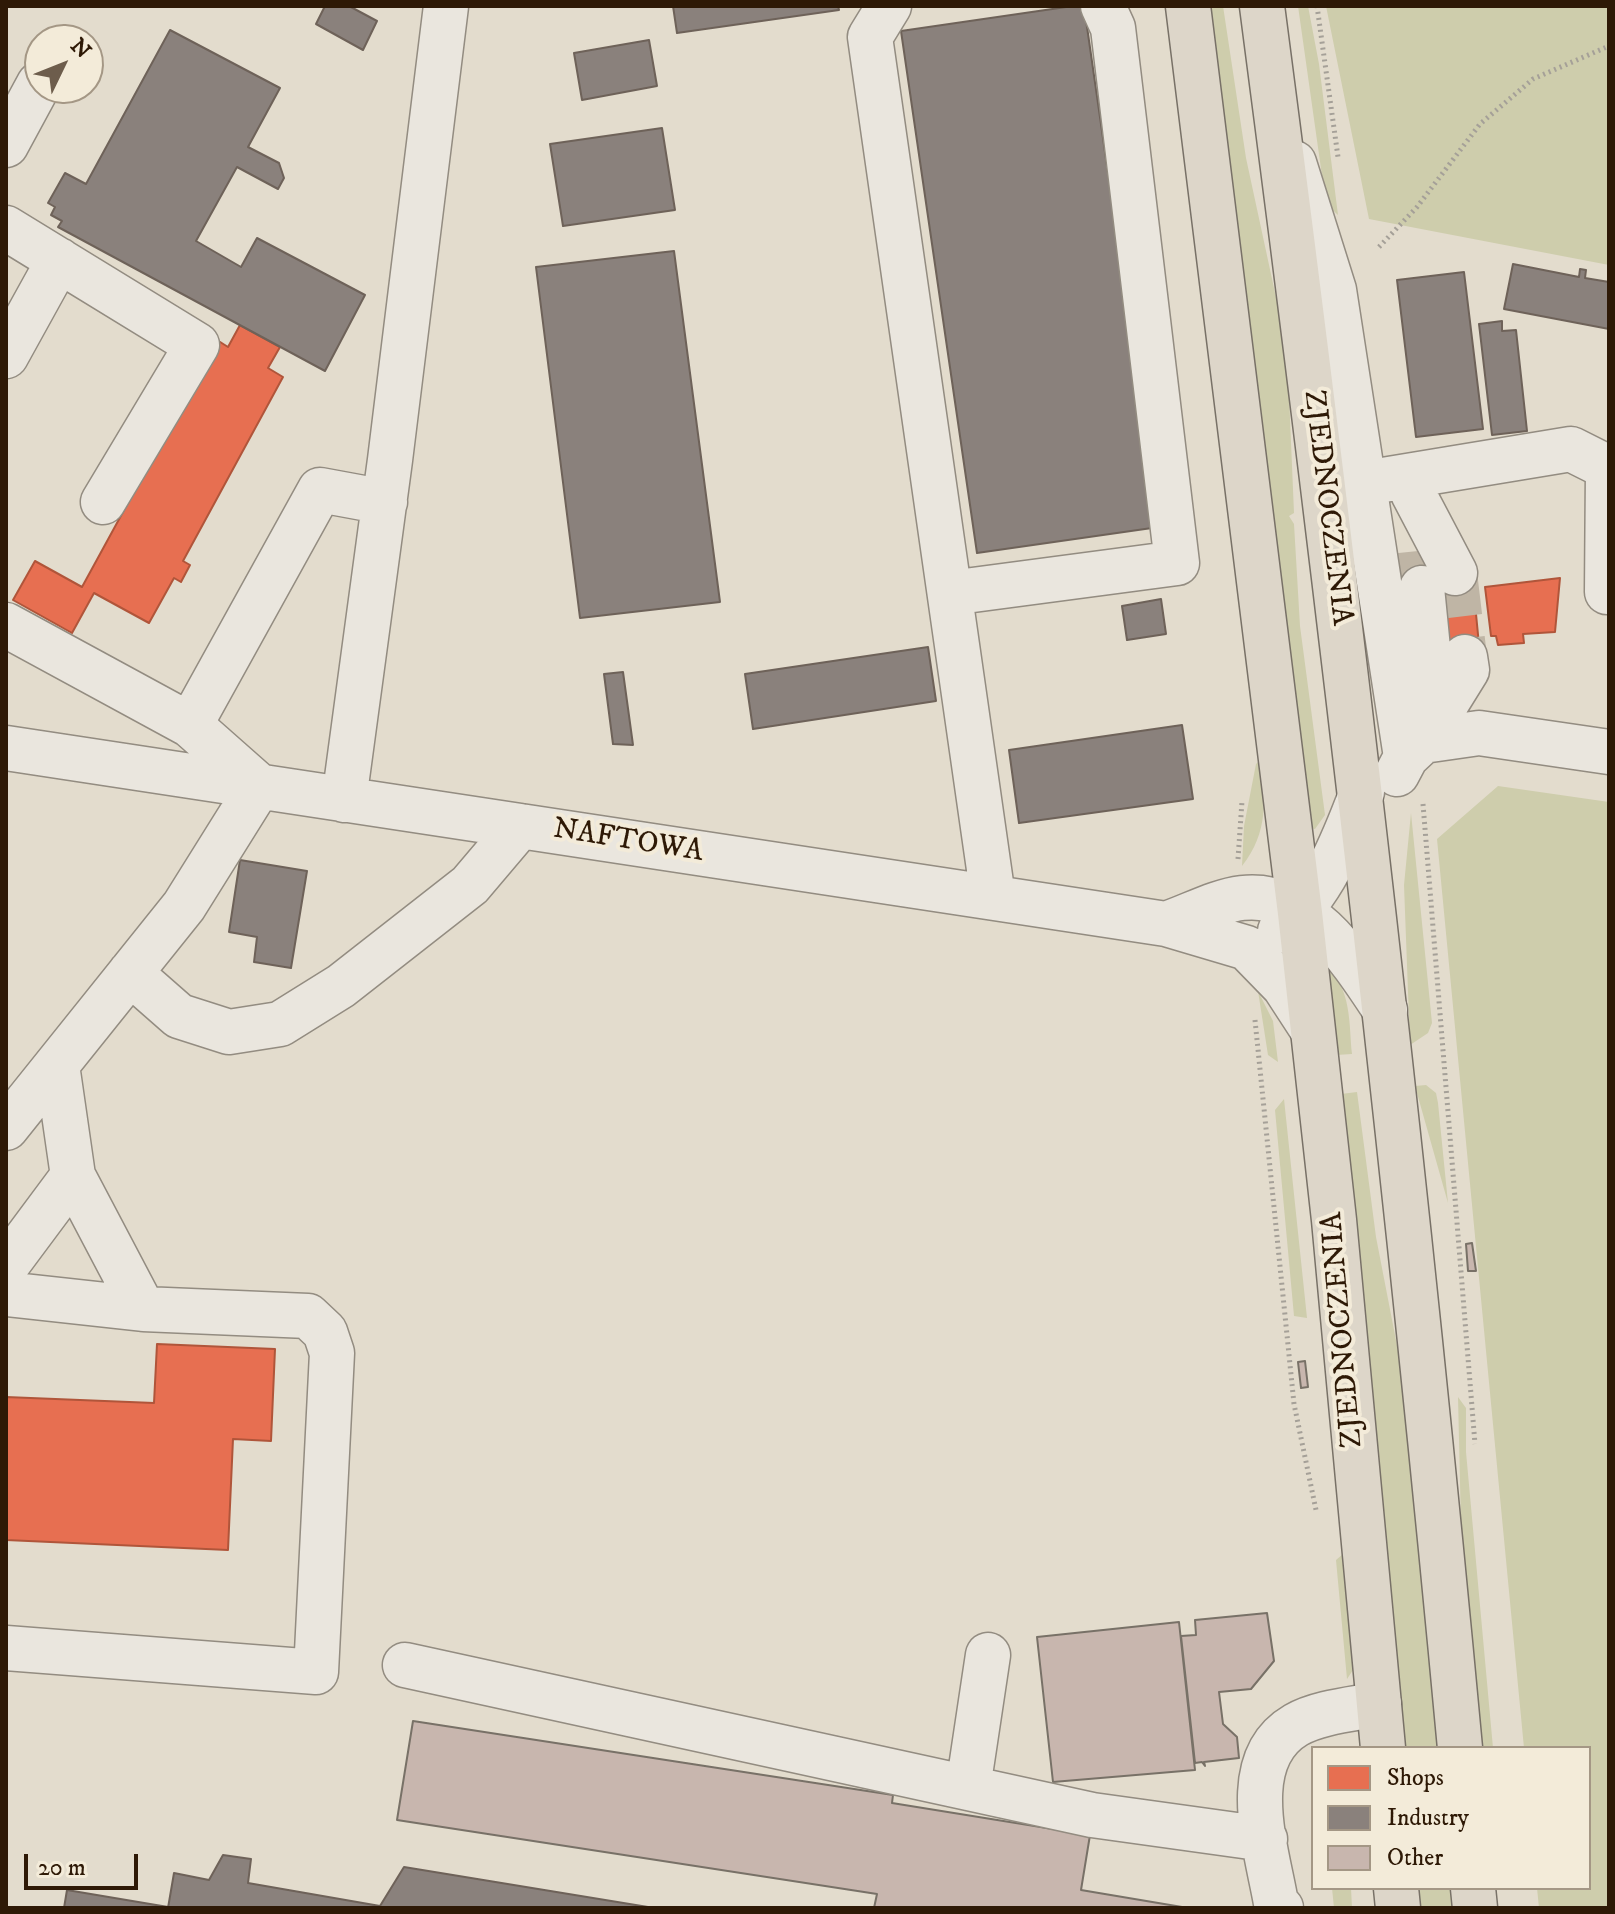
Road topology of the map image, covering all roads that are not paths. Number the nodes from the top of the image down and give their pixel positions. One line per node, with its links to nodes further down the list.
1 (446, 6): 16 (street)
2 (889, 6): 18 (street)
3 (1103, 6): 18 (street)
4 (1188, 6): 30 (main road, ZJEDNOCZENIA)
5 (1262, 6): 6 (main road, ZJEDNOCZENIA)
6 (1275, 102): 13 (street); 27 (main road, ZJEDNOCZENIA)
7 (28, 104): 8 (street)
8 (6, 145)
9 (6, 228): 10 (street)
10 (59, 260): 11 (street); 15 (street)
11 (6, 356)
12 (1609, 468): 14 (street); 17 (street)
13 (1365, 483): 14 (street); 23 (street)
14 (1412, 484): 23 (street)
15 (103, 502)
16 (385, 502): 21 (street); 26 (street)
17 (1607, 592)
18 (950, 593): 29 (street)
19 (6, 625): 21 (street)
20 (1465, 657): 23 (street)
21 (190, 725): 25 (street)
22 (6, 748): 25 (street, NAFTOWA)
23 (1415, 749): 24 (street); 27 (street)
24 (1609, 752)
25 (259, 786): 26 (street, NAFTOWA); 33 (street)
26 (344, 800): 28 (street, NAFTOWA)
27 (1364, 810): 30 (street); 34 (main road, ZJEDNOCZENIA)
28 (520, 826): 29 (street, NAFTOWA); 33 (street)
29 (993, 897): 31 (street, NAFTOWA)
30 (1300, 913): 31 (street, ZJEDNOCZENIA); 32 (street); 34 (street, ZJEDNOCZENIA); 35 (main road, ZJEDNOCZENIA)
31 (1166, 924): 32 (street, NAFTOWA)
32 (1247, 948): 35 (street, NAFTOWA)
33 (130, 973): 36 (street)
34 (1385, 1010): 47 (main road, ZJEDNOCZENIA)
35 (1312, 1029): 45 (main road, ZJEDNOCZENIA)
36 (57, 1065): 37 (street); 38 (street)
37 (6, 1128)
38 (73, 1176): 39 (street); 41 (street)
39 (6, 1266)
40 (6, 1294): 41 (street)
41 (143, 1309): 42 (street)
42 (6, 1648)
43 (988, 1655): 48 (street)
44 (405, 1665): 48 (street)
45 (1379, 1704): 46 (main road, ZJEDNOCZENIA); 49 (street)
46 (1383, 1746)
47 (1460, 1746)
48 (968, 1788): 49 (street)
49 (1265, 1839): 50 (street)
50 (1281, 1908)

